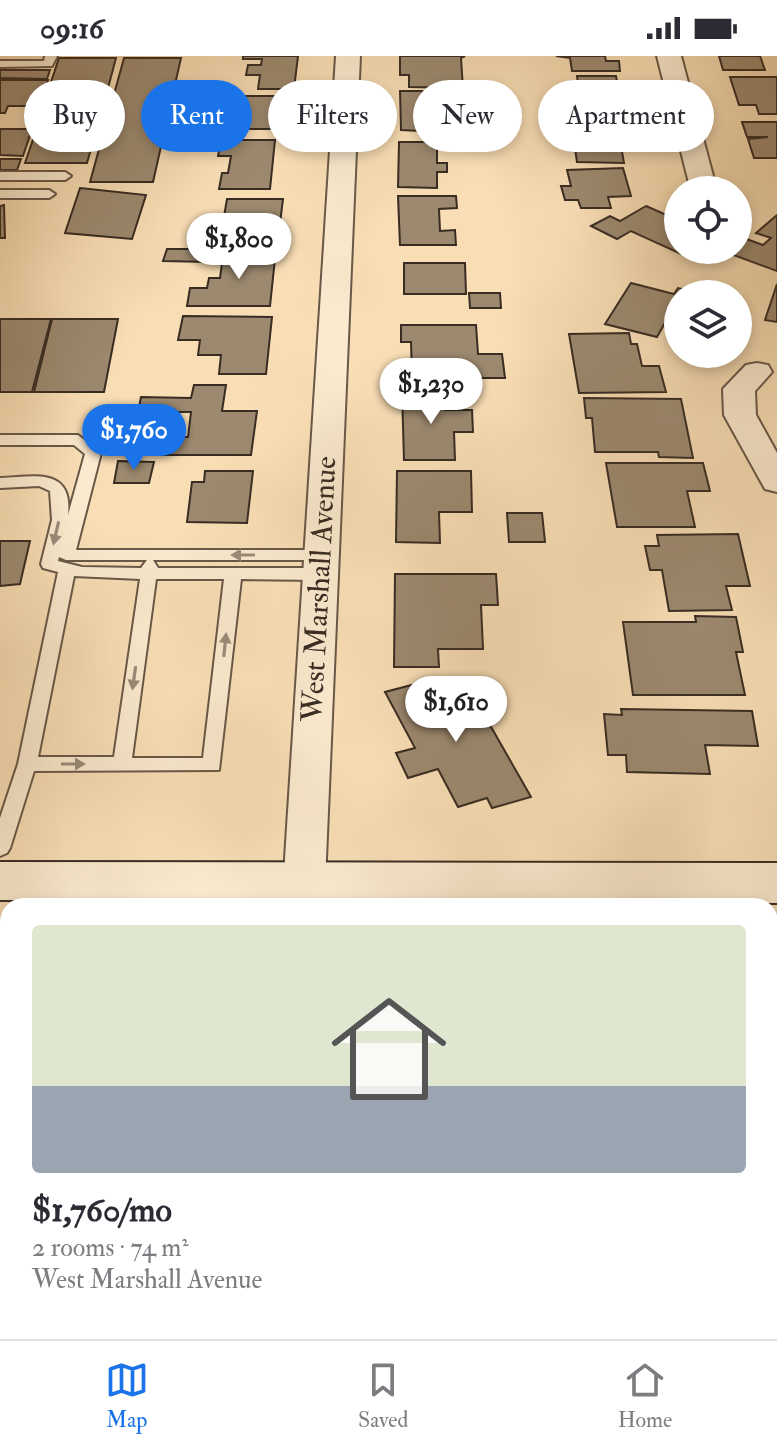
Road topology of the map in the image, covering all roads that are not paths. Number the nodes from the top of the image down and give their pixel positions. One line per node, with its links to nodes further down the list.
1 (51, 56): 4 (lane)
2 (348, 56): 15 (street, West Marshall Avenue)
3 (669, 56): 7 (street)
4 (0, 64)
5 (0, 176): 6 (lane)
6 (65, 176)
7 (700, 176)
8 (0, 194): 9 (lane)
9 (49, 194)
10 (757, 372): 12 (street)
11 (0, 440): 14 (lane)
12 (777, 482)
13 (0, 483): 16 (lane, one-way to 16)
14 (150, 564): 15 (lane, one-way to 14); 16 (lane); 17 (lane); 19 (lane, one-way to 19)
15 (320, 565): 17 (lane); 23 (street, West Marshall Avenue)
16 (67, 569): 18 (lane)
17 (233, 574): 19 (lane, one-way to 17)
18 (27, 764): 19 (lane, one-way to 19); 20 (lane)
19 (122, 764)
20 (0, 848)
21 (0, 881): 23 (main road)
22 (777, 883): 23 (main road)
23 (303, 894)

